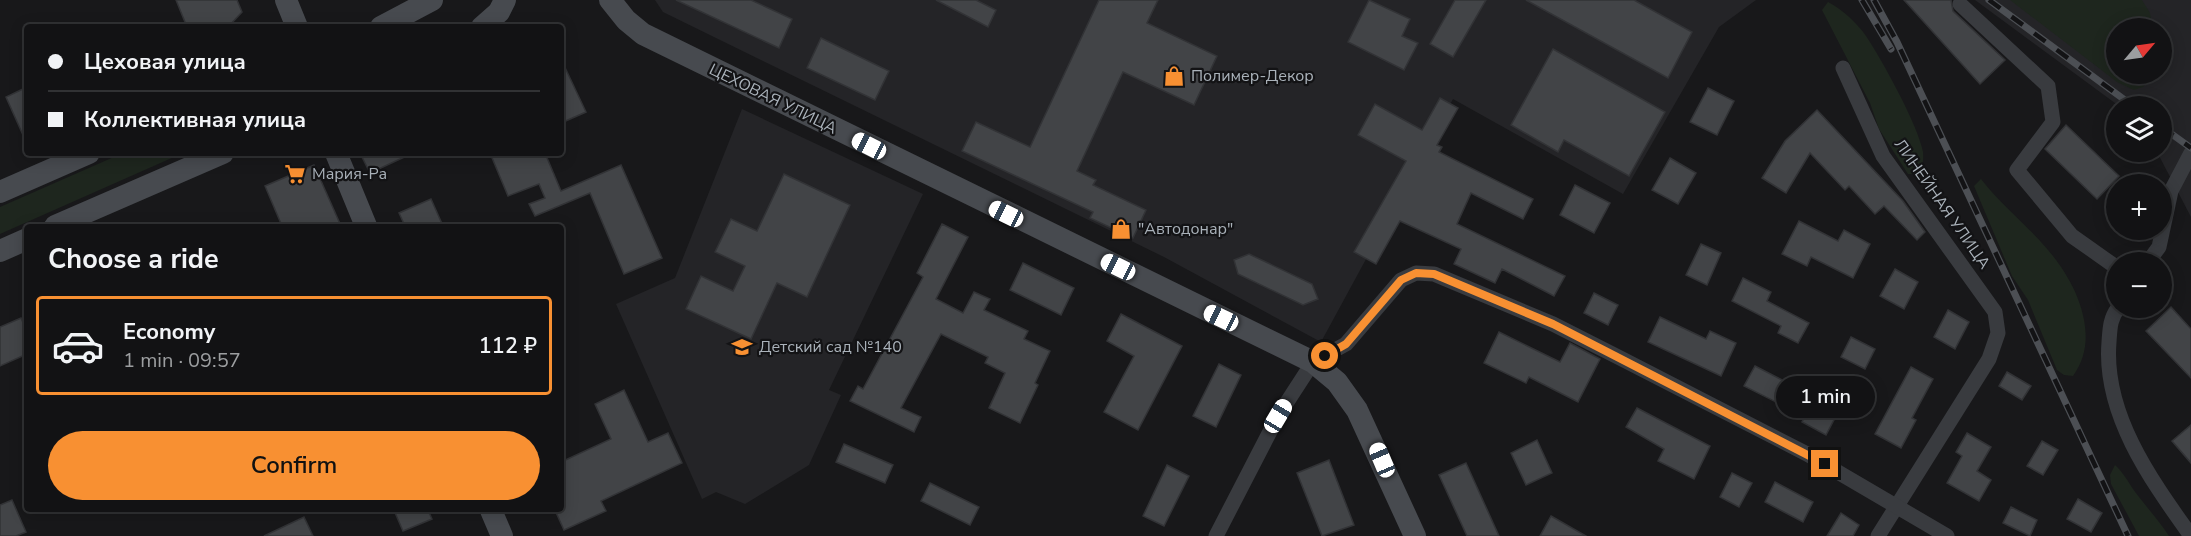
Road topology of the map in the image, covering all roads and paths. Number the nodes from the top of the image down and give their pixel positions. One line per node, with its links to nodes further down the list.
1 (286, 0): 8 (main road)
2 (432, 0): 9 (main road)
3 (505, 0): 10 (main road)
4 (598, 0): 7 (main road, ЦЕХОВАЯ УЛИЦА)
5 (610, 0): 7 (main road, ЦЕХОВАЯ УЛИЦА)
6 (1960, 4): 22 (street)
7 (626, 20): 24 (main road, ЦЕХОВАЯ УЛИЦА)
8 (296, 24)
9 (387, 24)
10 (486, 24)
11 (1844, 68): 25 (street, ЛИНЕЙНАЯ УЛИЦА)
12 (2191, 153): 21 (street)
13 (82, 156): 16 (main road)
14 (216, 156): 17 (main road)
15 (337, 156): 18 (main road)
16 (0, 192)
17 (60, 224)
18 (365, 224)
19 (24, 240): 20 (main road)
20 (0, 251)
21 (2155, 252)
22 (2106, 260)
23 (2111, 318): 32 (street)
24 (1313, 362): 25 (street); 28 (street); 29 (main road, ЦЕХОВАЯ УЛИЦА)
25 (1897, 507): 30 (street, ЛИНЕЙНАЯ УЛИЦА); 31 (street)
26 (492, 512): 27 (main road)
27 (502, 536)
28 (1216, 536)
29 (1414, 536)
30 (1878, 536)
31 (1947, 536)
32 (2191, 536)

